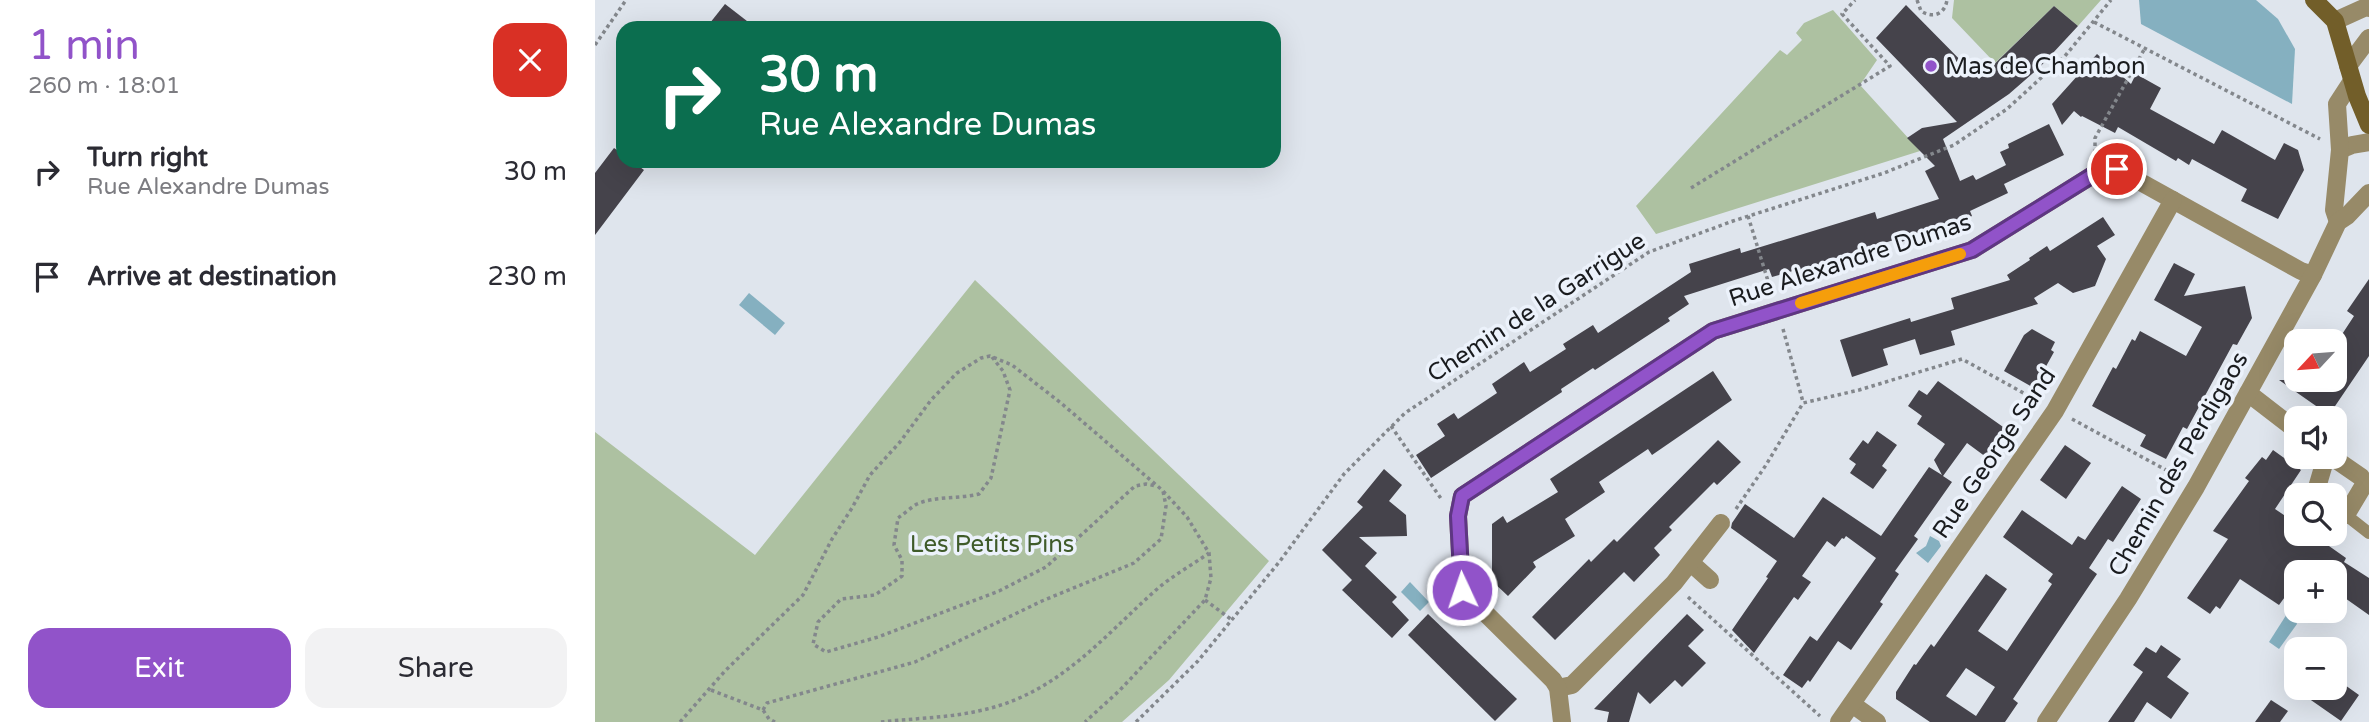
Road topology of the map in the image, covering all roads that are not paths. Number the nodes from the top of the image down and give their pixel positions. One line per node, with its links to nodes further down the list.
1 (2314, 0): 3 (street)
2 (2369, 8): 3 (street)
3 (2335, 21): 5 (street)
4 (2369, 38): 5 (street, Chemin des Perdigaos)
5 (2350, 73): 6 (street); 8 (street, Chemin des Perdigaos)
6 (2369, 125)
7 (2369, 142): 8 (street)
8 (2340, 150): 11 (street, Chemin des Perdigaos)
9 (2369, 193): 11 (street, Chemin des Perdigaos)
10 (2173, 200): 12 (street); 22 (street, Rue Alexandre Dumas); 23 (street, Rue George Sand)
11 (2338, 222): 12 (street, Chemin des Perdigaos)
12 (2313, 275): 13 (street, Chemin des Perdigaos)
13 (2248, 393): 14 (street); 27 (street, Chemin des Perdigaos)
14 (2284, 421)
15 (2347, 467): 16 (street)
16 (2347, 504)
17 (2347, 517): 19 (lane)
18 (1721, 523): 20 (street)
19 (2369, 533)
20 (1691, 563): 21 (street); 22 (street)
21 (1710, 580)
22 (1558, 688): 24 (street)
23 (1852, 704): 25 (street, Rue George Sand); 26 (street)
24 (1562, 722)
25 (1839, 722)
26 (1877, 722)
27 (2046, 722)

